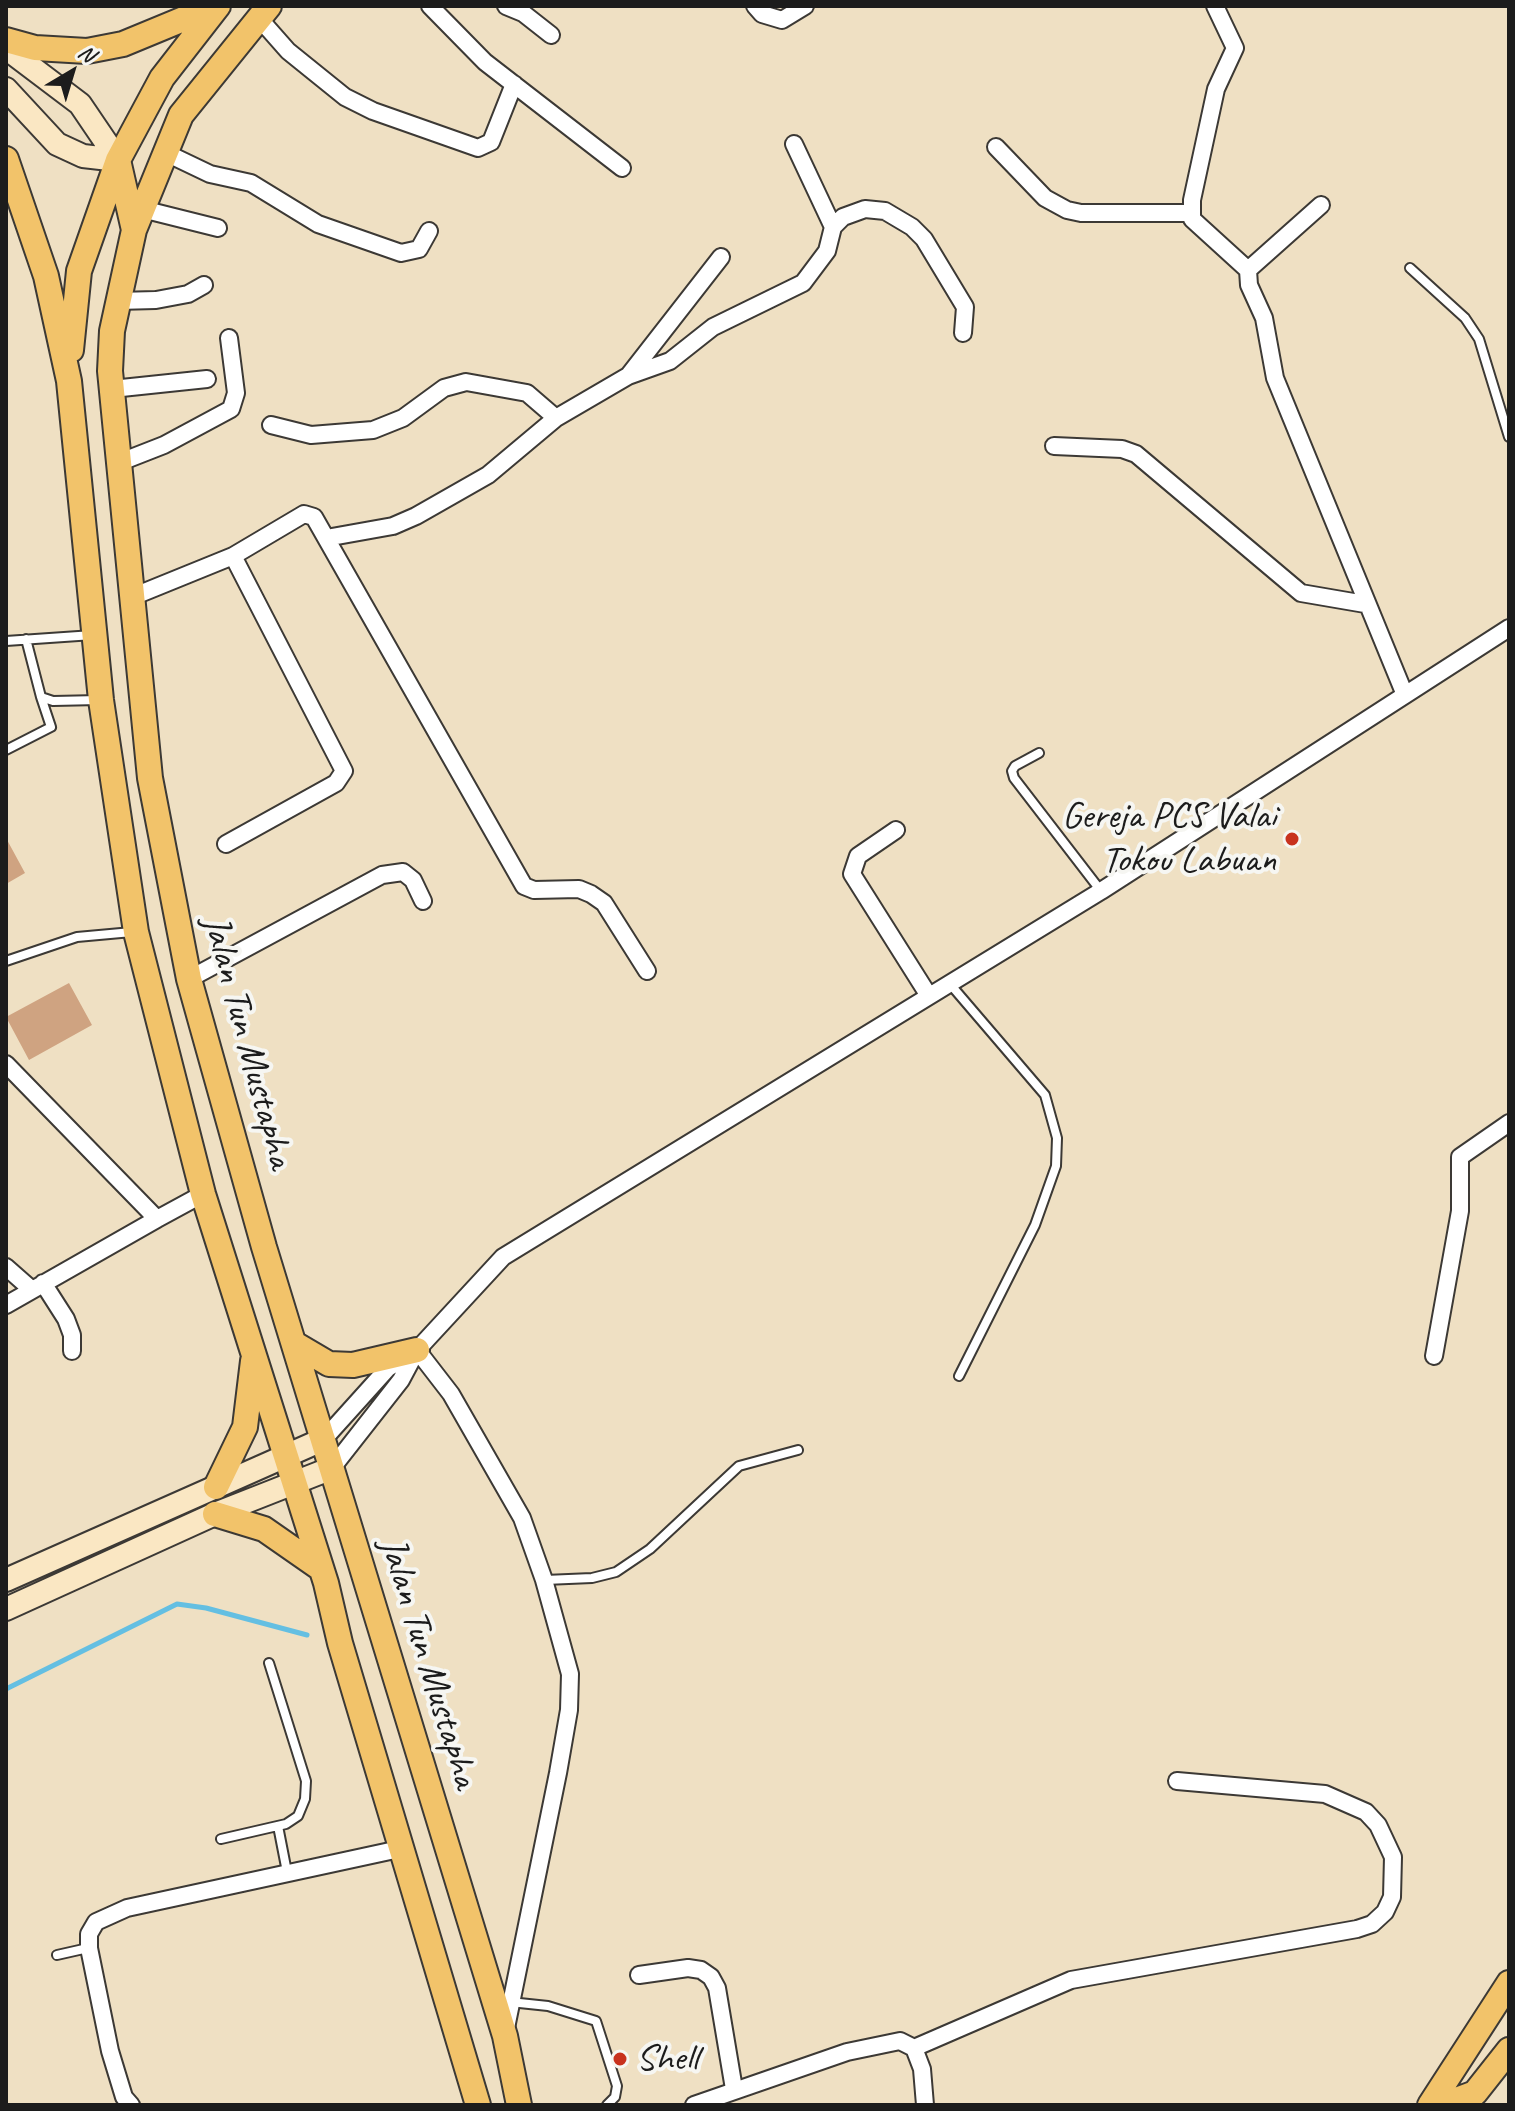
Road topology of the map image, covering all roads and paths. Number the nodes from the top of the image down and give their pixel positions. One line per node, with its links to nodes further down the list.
1 (217, 6): 9 (main road); 18 (main road)
2 (430, 6): 11 (street)
3 (506, 6): 8 (street)
4 (755, 6): 5 (street)
5 (805, 6)
6 (1215, 6): 22 (street)
7 (263, 11): 11 (street); 13 (main road, Jalan Tun Mustapha)
8 (551, 35)
9 (6, 40)
10 (6, 48): 18 (main road)
11 (514, 84): 19 (street)
12 (6, 89): 18 (main road)
13 (181, 115): 16 (main road, Jalan Tun Mustapha); 18 (main road)
14 (794, 144): 24 (street)
15 (996, 147): 22 (street)
16 (164, 152): 23 (main road, Jalan Tun Mustapha); 26 (street)
17 (6, 159): 20 (main road)
18 (118, 160): 23 (main road); 36 (main road)
19 (622, 168)
20 (13, 196): 36 (main road)
21 (1321, 205): 29 (street)
22 (1190, 213): 29 (street)
23 (138, 220): 25 (street); 31 (main road, Jalan Tun Mustapha)
24 (833, 227): 32 (street); 34 (street)
25 (218, 228)
26 (429, 231)
27 (721, 257): 34 (street)
28 (1410, 268): 40 (lane)
29 (1248, 270): 46 (street)
30 (204, 285): 31 (street)
31 (117, 301): 37 (main road, Jalan Tun Mustapha)
32 (963, 333)
33 (229, 338): 42 (street)
34 (628, 376): 38 (street)
35 (207, 379): 37 (street)
36 (69, 381): 48 (main road)
37 (112, 389): 42 (main road, Jalan Tun Mustapha)
38 (556, 418): 39 (street); 43 (street)
39 (271, 425)
40 (1509, 437)
41 (1054, 446): 46 (street)
42 (118, 463): 45 (main road, Jalan Tun Mustapha)
43 (326, 538): 44 (street); 62 (street)
44 (233, 556): 45 (street); 57 (street)
45 (132, 597): 63 (main road, Jalan Tun Mustapha)
46 (1365, 604): 51 (street)
47 (1509, 628): 51 (street)
48 (93, 635): 49 (lane); 53 (main road)
49 (26, 639): 50 (lane); 52 (lane)
50 (6, 641)
51 (1405, 695): 58 (street)
52 (41, 697): 53 (lane); 54 (lane)
53 (101, 700): 60 (main road)
54 (6, 750)
55 (1039, 753): 58 (lane)
56 (896, 830): 65 (street)
57 (226, 844)
58 (1101, 891): 64 (street)
59 (423, 901): 63 (street)
60 (136, 932): 61 (lane); 68 (main road)
61 (6, 961)
62 (647, 971)
63 (189, 979): 73 (main road, Jalan Tun Mustapha)
64 (950, 983): 65 (street); 78 (lane)
65 (929, 996): 75 (street)
66 (6, 1064): 69 (street)
67 (1509, 1123): 77 (street)
68 (203, 1194): 69 (street); 74 (main road)
69 (157, 1219): 71 (street)
70 (6, 1267): 71 (street)
71 (37, 1286): 72 (street); 76 (street)
72 (6, 1305)
73 (295, 1344): 75 (main road); 79 (main road, Jalan Tun Mustapha)
74 (254, 1346): 81 (main road); 84 (main road)
75 (417, 1350): 79 (street); 82 (street); 88 (street)
76 (72, 1351)
77 (1434, 1356)
78 (959, 1376)
79 (324, 1439): 81 (main road); 82 (main road, Jalan Tun Mustapha)
80 (798, 1450): 88 (lane)
81 (286, 1456): 83 (main road); 84 (main road)
82 (332, 1468): 83 (main road); 101 (main road, Jalan Tun Mustapha)
83 (294, 1485): 85 (main road); 86 (main road)
84 (216, 1487): 87 (main road)
85 (215, 1514): 86 (main road); 89 (main road)
86 (323, 1576): 94 (main road)
87 (6, 1580)
88 (544, 1580): 100 (street)
89 (6, 1609)
90 (269, 1663): 92 (lane)
91 (1177, 1781): 102 (street)
92 (278, 1826): 93 (lane); 95 (lane)
93 (221, 1839)
94 (404, 1848): 95 (street); 107 (main road)
95 (287, 1872): 96 (street)
96 (89, 1948): 97 (lane); 106 (street)
97 (57, 1955)
98 (639, 1975): 104 (street)
99 (1509, 1983): 112 (main road)
100 (509, 2002): 101 (street); 109 (lane)
101 (505, 2036): 108 (main road, Jalan Tun Mustapha)
102 (914, 2048): 104 (street); 111 (street)
103 (1508, 2052): 105 (main road)
104 (734, 2089): 110 (street)
105 (1478, 2099): 113 (main road)
106 (131, 2105)
107 (478, 2105)
108 (519, 2105)
109 (607, 2105)
110 (694, 2105)
111 (925, 2105)
112 (1430, 2105)
113 (1443, 2105)

